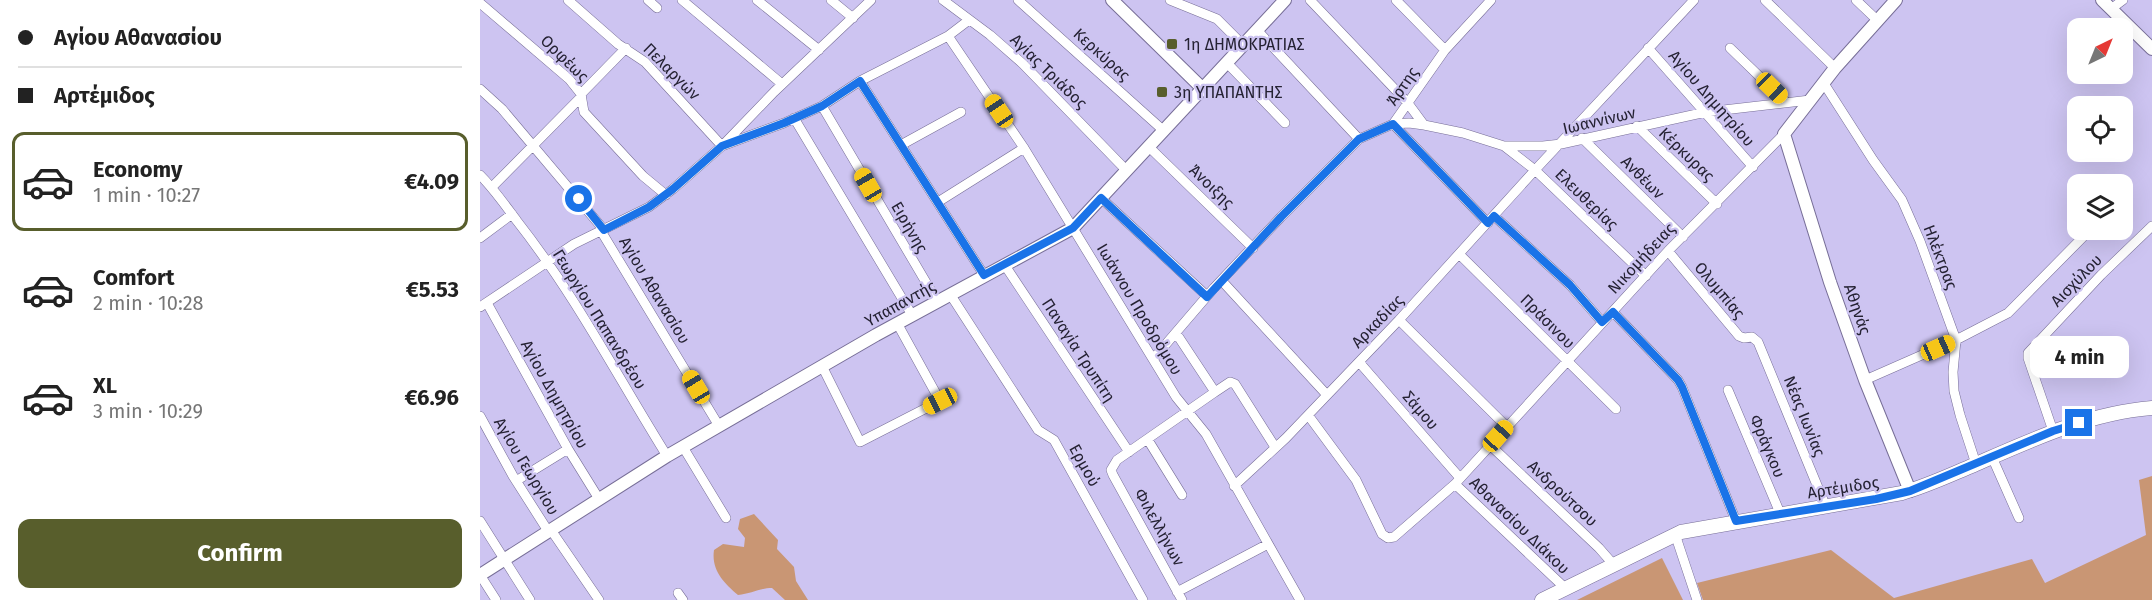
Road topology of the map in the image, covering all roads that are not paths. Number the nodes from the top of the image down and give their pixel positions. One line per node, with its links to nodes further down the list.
1 (568, 0): 29 (street, Πελαργών)
2 (648, 0): 22 (street)
3 (682, 0): 39 (street)
4 (757, 0): 33 (street)
5 (831, 0): 23 (street)
6 (871, 0): 23 (street)
7 (943, 0): 24 (street, Αγίας Τριάδος)
8 (1018, 0): 54 (street, Κερκύρας)
9 (1113, 0): 40 (street)
10 (1170, 0): 28 (street)
11 (1285, 0): 26 (street, Υπαπαντής)
12 (1310, 0): 44 (street)
13 (1396, 0): 34 (street)
14 (1491, 0): 34 (street, Άρτης)
15 (1694, 0): 30 (street)
16 (1765, 0): 36 (street)
17 (1856, 0): 25 (street)
18 (1896, 0): 25 (street, Νικομήδειας)
19 (2123, 0): 21 (street)
20 (480, 3): 42 (street, Ορφέως)
21 (2106, 5): 32 (street)
22 (657, 8)
23 (853, 18): 33 (street)
24 (969, 20): 27 (street); 67 (street, Αγίας Τριάδος)
25 (1877, 20): 36 (street, Νικομήδειας)
26 (1257, 30): 28 (street, Υπαπαντής); 57 (street)
27 (948, 36): 37 (street); 64 (street, Ιωάννου Προδρόμου)
28 (1243, 45): 35 (street, Υπαπαντής)
29 (626, 48): 42 (street); 61 (street, Πελαργών)
30 (1648, 48): 48 (street, Αγίου Δημητρίου); 58 (street)
31 (1730, 48): 45 (street)
32 (2152, 49)
33 (819, 50): 39 (street)
34 (1445, 50): 44 (street, Άρτης)
35 (1227, 63): 40 (street, Υπαπαντής); 50 (street)
36 (1835, 68): 38 (street, Νικομήδειας)
37 (860, 81): 46 (street); 60 (street)
38 (1823, 82): 43 (street, Νικομήδειας); 101 (street, Ηλέκτρας)
39 (782, 84): 61 (street)
40 (1202, 88): 54 (street, Υπαπαντής)
41 (480, 89): 59 (street, Αγίου Αθανασίου)
42 (581, 95): 59 (street); 70 (street, Ορφέως)
43 (1810, 100): 45 (street, Ιωαννίνων); 55 (street, Νικομήδειας)
44 (1407, 102): 51 (street, Άρτης); 52 (street)
45 (1786, 102): 48 (street, Ιωαννίνων)
46 (822, 106): 49 (street); 92 (street, Ειρήνης)
47 (961, 112): 60 (street)
48 (1706, 112): 53 (street, Ιωαννίνων); 65 (street, Αγίου Δημητρίου)
49 (794, 118): 61 (street); 95 (street)
50 (1285, 123)
51 (1393, 124): 52 (street, Ιωαννίνων); 57 (street, Άρτης); 75 (street)
52 (1424, 125): 62 (street, Ιωαννίνων)
53 (1637, 126): 56 (street, Ιωαννίνων); 73 (street, Κέρκυρας)
54 (1164, 131): 63 (street, Υπαπαντής)
55 (1784, 134): 65 (street, Νικομήδειας); 106 (street, Αθηνάς)
56 (1582, 138): 58 (street, Ιωαννίνων); 79 (street, Ανθέων)
57 (1359, 139): 82 (street, Άρτης)
58 (1561, 144): 62 (street, Ιωαννίνων); 66 (street, Αρκαδίας)
59 (533, 145): 69 (street); 77 (street, Αγίου Αθανασίου)
60 (901, 145): 72 (street)
61 (722, 146): 70 (street)
62 (1504, 146): 66 (street, Ελευθερίας)
63 (1149, 147): 67 (street, Υπαπαντής); 82 (street, Άνοιξης)
64 (1024, 148): 72 (street); 76 (street, Ιωάννου Προδρόμου)
65 (1753, 167): 73 (street, Νικομήδειας)
66 (1535, 170): 75 (street, Αρκαδίας); 88 (street, Ελευθερίας)
67 (1127, 171): 71 (street, Υπαπαντής)
68 (480, 175): 69 (street, Γεωργίου Παπανδρέου)
69 (492, 187): 74 (street, Γεωργίου Παπανδρέου)
70 (666, 195): 77 (street)
71 (1101, 198): 76 (street, Υπαπαντής); 91 (street)
72 (938, 202): 87 (street)
73 (1717, 204): 79 (street, Νικομήδειας)
74 (512, 214): 80 (street); 85 (street, Γεωργίου Παπανδρέου)
75 (1491, 219): 84 (street, Αρκαδίας); 97 (street)
76 (1073, 228): 86 (street, Υπαπαντής); 102 (street, Ιωάννου Προδρόμου)
77 (603, 230): 85 (street); 115 (street, Αγίου Αθανασίου)
78 (2151, 231): 117 (street, Αισχύλου)
79 (1683, 237): 83 (street, Νικομήδειας)
80 (480, 238)
81 (2080, 240): 101 (street)
82 (1253, 248): 89 (street, Άρτης)
83 (1668, 251): 88 (street, Νικομήδειας); 100 (street, Ολυμπίας)
84 (1460, 255): 96 (street, Αρκαδίας); 103 (street, Πράσινου)
85 (549, 261): 93 (street); 124 (street, Γεωργίου Παπανδρέου)
86 (1004, 264): 87 (street, Υπαπαντής); 123 (street, Παναγία Τρυπίτη)
87 (984, 275): 90 (street, Υπαπαντής)
88 (1646, 276): 94 (street, Νικομήδειας)
89 (1222, 280): 91 (street, Άρτης); 109 (street)
90 (950, 294): 92 (street, Υπαπαντής); 150 (street, Ερμού)
91 (1207, 297): 99 (street, Άρτης)
92 (937, 301): 95 (street, Υπαπαντής)
93 (484, 305): 122 (street, Αγίου Δημητρίου)
94 (1613, 312): 97 (street, Νικομήδειας); 138 (street)
95 (912, 315): 98 (street, Υπαπαντής)
96 (1399, 320): 104 (street, Αρκαδίας); 116 (street)
97 (1602, 322): 103 (street, Νικομήδειας)
98 (897, 323): 105 (street, Υπαπαντής); 105 (street)
99 (1176, 333): 102 (street, Άρτης); 108 (street)
100 (1755, 338): 133 (street, Νέας Ιωνίας)
101 (1956, 340): 106 (street); 126 (street, Ηλέκτρας)
102 (1154, 358): 112 (street, Ιωάννου Προδρόμου)
103 (1568, 361): 111 (street, Πράσινου); 116 (street, Νικομήδειας)
104 (1359, 362): 109 (street, Αρκαδίας); 128 (street, Σάμου)
105 (822, 366): 115 (street, Υπαπαντής)
106 (1865, 380): 130 (street, Αθηνάς)
107 (1728, 390): 134 (street, Φράγκου)
108 (1215, 392): 112 (street); 121 (street)
109 (1327, 395): 113 (street, Αρκαδίας)
110 (2152, 408): 117 (main road, Αρτέμιδος)
111 (1616, 409)
112 (1188, 412): 118 (street); 129 (street, Ιωάννου Προδρόμου)
113 (1308, 415): 121 (street, Αρκαδίας); 128 (street, Νικομήδειας)
114 (480, 416): 127 (street, Αγίου Γεωργίου)
115 (719, 426): 120 (street, Υπαπαντής)
116 (1507, 427): 119 (street, Νικομήδειας)
117 (2053, 431): 125 (main road, Αρτέμιδος)
118 (1148, 440): 123 (street); 131 (street)
119 (1490, 445): 128 (street, Νικομήδειας); 143 (street, Ανδρούτσου)
120 (683, 447): 124 (street, Υπαπαντής); 135 (street)
121 (1275, 447): 129 (street, Αρκαδίας)
122 (568, 449): 127 (street); 132 (street, Αγίου Δημητρίου)
123 (1129, 452): 146 (street, Φιλελλήνων)
124 (667, 456): 132 (street, Υπαπαντής)
125 (1992, 457): 126 (main road, Αρτέμιδος); 136 (street)
126 (1976, 464): 130 (main road, Αρτέμιδος)
127 (516, 480): 139 (street, Αγίου Γεωργίου)
128 (1458, 481): 145 (street, Αθανασίου Διάκου)
129 (1234, 486): 141 (street, Ιωάννου Προδρόμου)
130 (1910, 491): 133 (main road, Αρτέμιδος)
131 (1182, 495)
132 (598, 499): 139 (street, Υπαπαντής)
133 (1826, 507): 134 (main road, Αρτέμιδος)
134 (1780, 513): 138 (main road, Αρτέμιδος)
135 (726, 518)
136 (2019, 518)
137 (480, 521): 142 (street)
138 (1736, 521): 140 (main road, Αρτέμιδος)
139 (550, 530): 142 (street, Υπαπαντής); 149 (street, Αγίου Γεωργίου)
140 (1675, 534): 143 (main road, Αρτέμιδος); 153 (street)
141 (1268, 544): 146 (street, Φιλελλήνων); 151 (street, Ιωάννου Προδρόμου)
142 (504, 560): 144 (street, Υπαπαντής); 148 (street)
143 (1613, 564): 145 (main road, Αρτέμιδος)
144 (480, 575): 147 (street)
145 (1565, 588): 152 (main road, Αρτέμιδος)
146 (1180, 596)
147 (496, 600)
148 (530, 600)
149 (599, 600)
150 (1143, 600)
151 (1300, 600)
152 (1542, 600)
153 (1697, 600)

